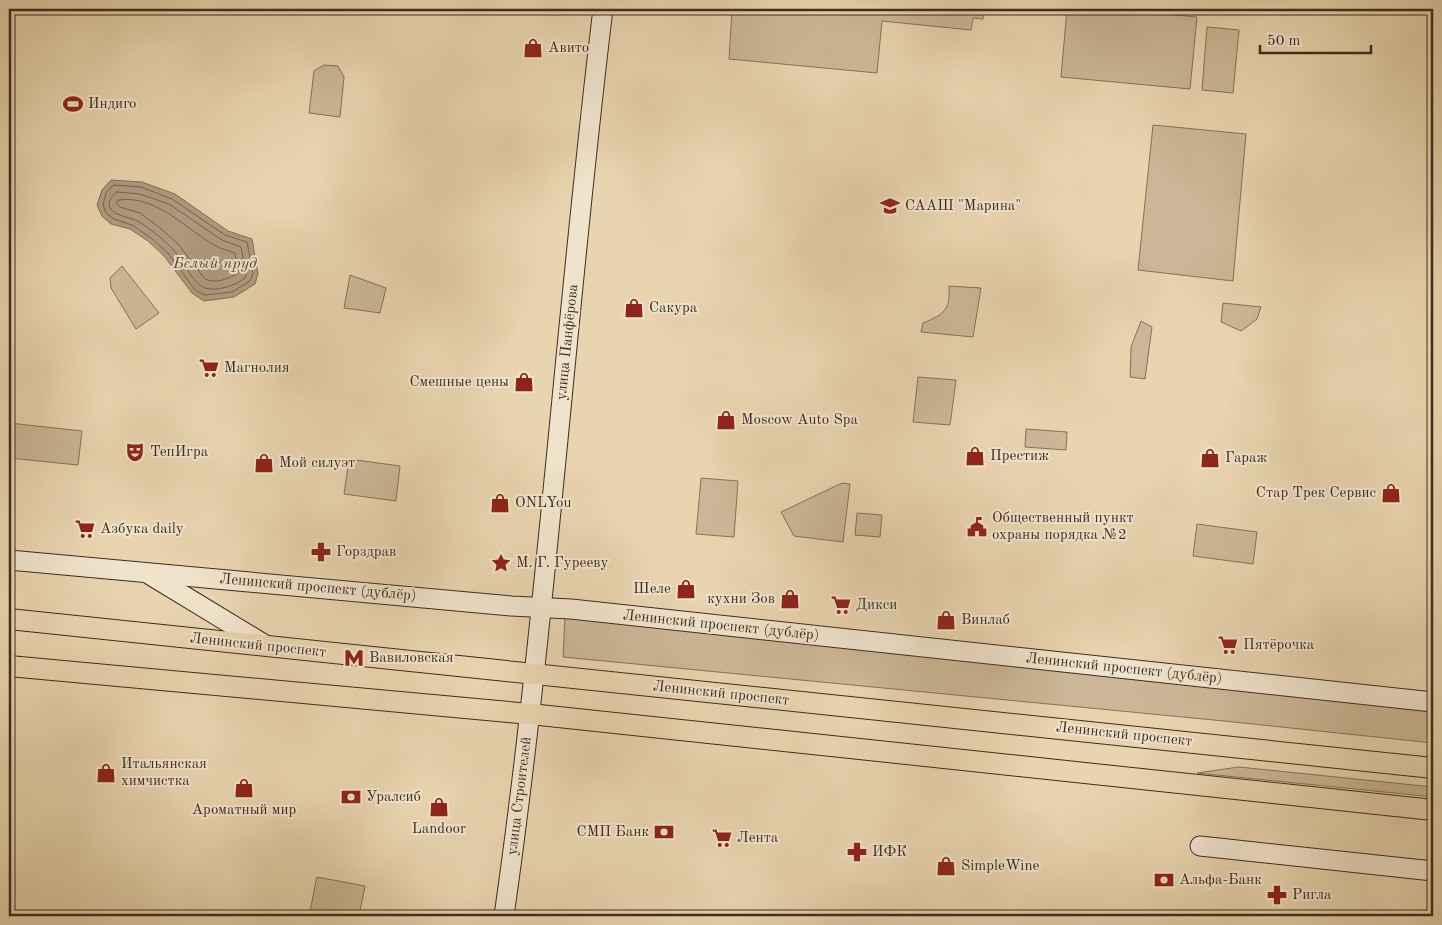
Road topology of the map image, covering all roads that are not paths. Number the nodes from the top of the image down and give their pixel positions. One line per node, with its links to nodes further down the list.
1 (603, 9): 4 (street, улица Панфёрова)
2 (9, 560): 3 (street, Ленинский проспект (дублёр))
3 (146, 573): 4 (street, Ленинский проспект (дублёр)); 6 (street)
4 (541, 607): 8 (street, улица Панфёрова); 9 (street, Ленинский проспект (дублёр))
5 (9, 619): 6 (main road, Ленинский проспект)
6 (268, 647): 8 (main road, Ленинский проспект)
7 (9, 666): 10 (main road)
8 (534, 675): 10 (street, улица Строителей); 11 (main road, Ленинский проспект)
9 (1433, 702)
10 (530, 714): 12 (main road); 15 (street, улица Строителей)
11 (1433, 768)
12 (1433, 810)
13 (1200, 846): 14 (street)
14 (1433, 871)
15 (504, 916)

